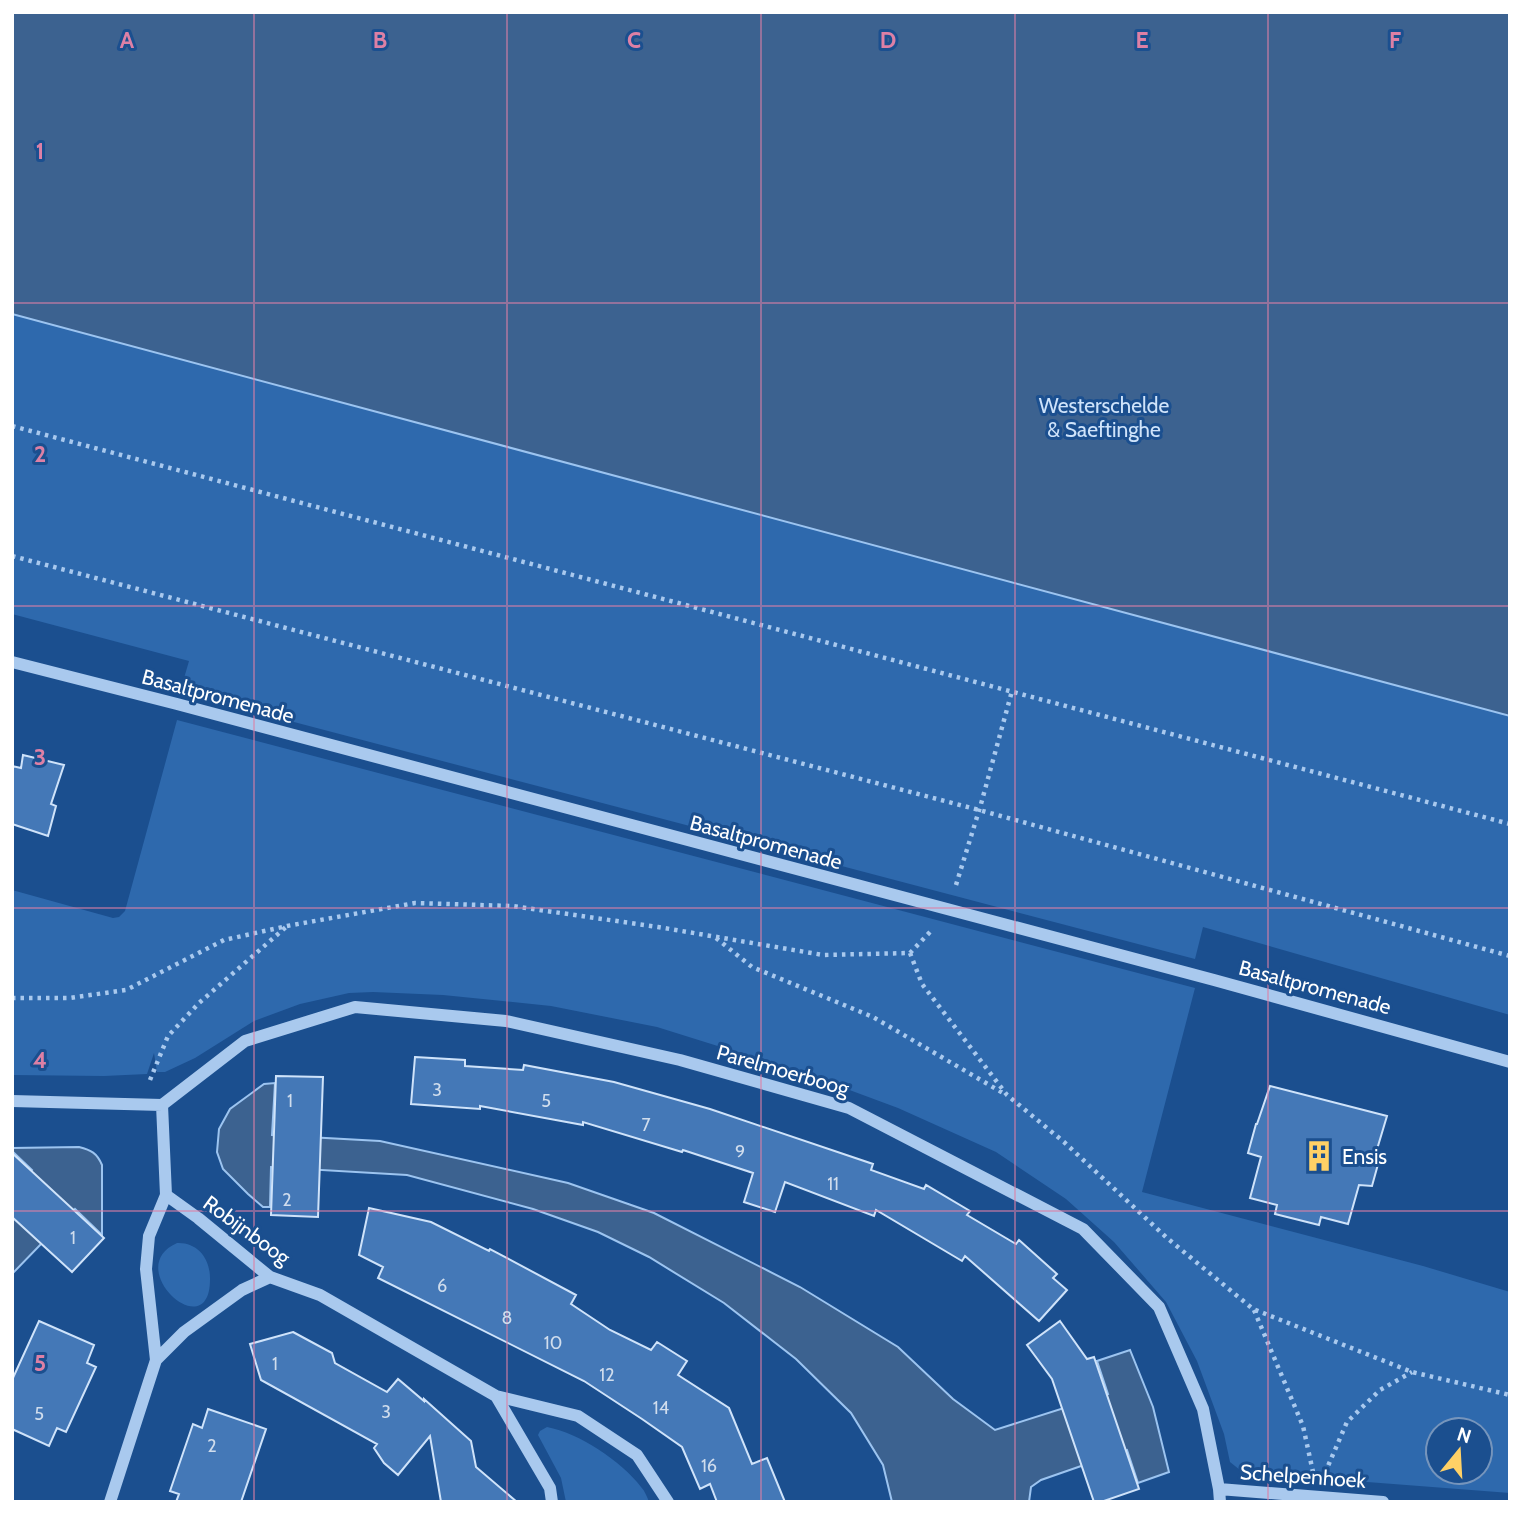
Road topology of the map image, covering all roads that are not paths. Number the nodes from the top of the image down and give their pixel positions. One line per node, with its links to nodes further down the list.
1 (12, 662): 2 (street, Basaltpromenade)
2 (1510, 1062)
3 (12, 1101): 4 (street)
4 (162, 1105): 5 (street); 9 (street, Parelmoerboog)
5 (166, 1195): 6 (street, Robijnboog); 7 (street)
6 (270, 1277): 7 (street); 8 (street, Robijnboog)
7 (156, 1360): 10 (street)
8 (495, 1396): 11 (street, Robijnboog); 12 (street, Robijnboog)
9 (1219, 1495): 13 (street, Schelpenhoek)
10 (110, 1502)
11 (552, 1502)
12 (668, 1502)
13 (1383, 1502)

